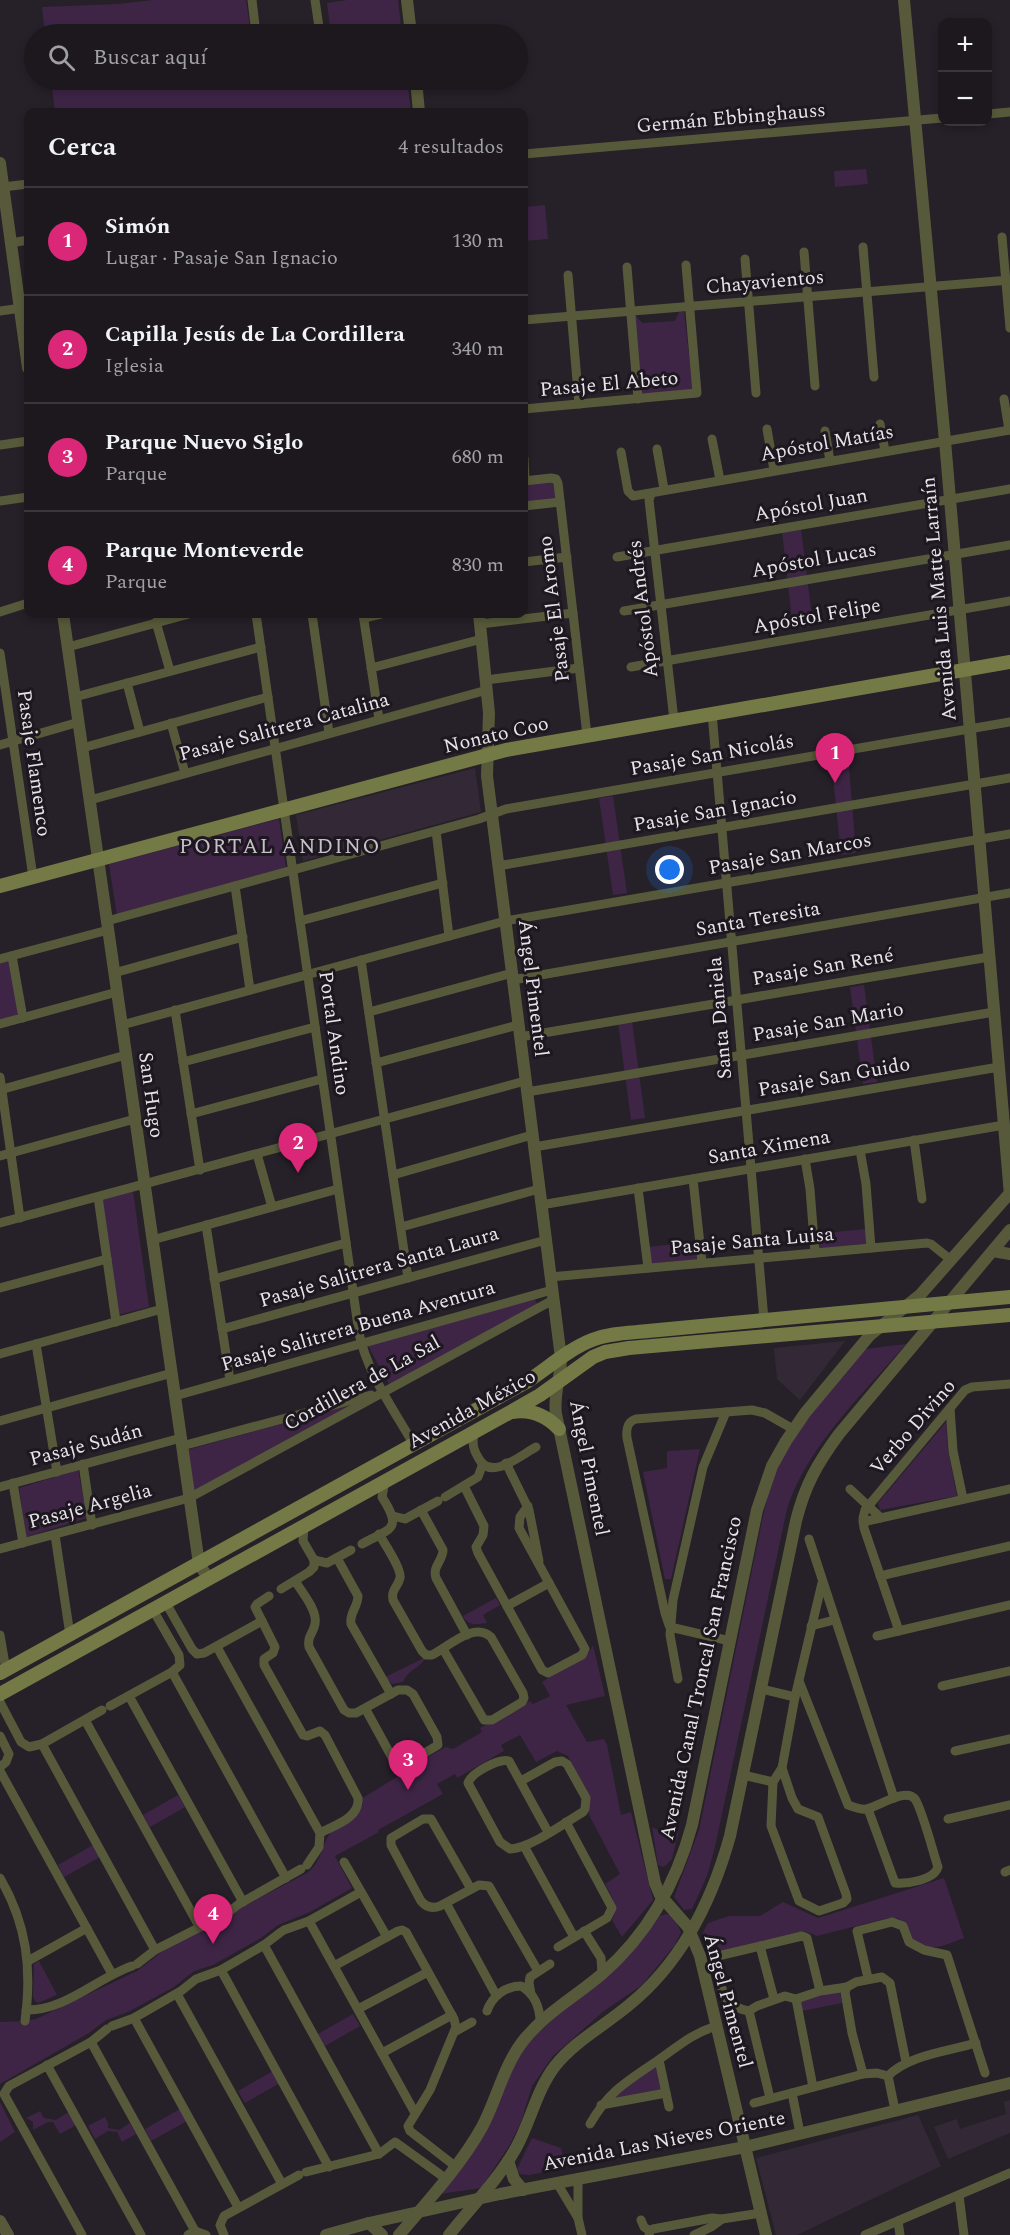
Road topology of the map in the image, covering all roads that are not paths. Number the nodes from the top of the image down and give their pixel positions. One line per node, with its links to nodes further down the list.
1 (252, 0): 5 (street)
2 (315, 0): 6 (street)
3 (407, 0): 7 (street)
4 (904, 0): 13 (street, Avenida Luis Matte Larraín)
5 (255, 24)
6 (319, 24)
7 (410, 24)
8 (417, 90): 9 (street)
9 (419, 108)
10 (1010, 112): 11 (street)
11 (992, 114)
12 (938, 118): 13 (street, Germán Ebbinghauss)
13 (914, 120): 14 (street, Germán Ebbinghauss); 28 (street, Avenida Luis Matte Larraín)
14 (528, 154)
15 (0, 163): 17 (street)
16 (24, 184): 17 (street)
17 (3, 187): 20 (street)
18 (1002, 237): 27 (street)
19 (24, 241): 20 (street)
20 (11, 243): 33 (street)
21 (863, 246): 29 (street)
22 (804, 252): 30 (street)
23 (745, 259): 31 (street)
24 (686, 265): 32 (street)
25 (627, 267): 35 (street)
26 (568, 275): 36 (street)
27 (1008, 280): 28 (street, Chayavientos); 38 (street)
28 (929, 286): 29 (street, Chayavientos); 51 (street, Avenida Luis Matte Larraín)
29 (867, 292): 30 (street, Chayavientos); 39 (street)
30 (808, 297): 31 (street, Chayavientos); 40 (street)
31 (749, 302): 32 (street, Chayavientos); 41 (street)
32 (690, 306): 35 (street, Chayavientos); 42 (street, Pasaje El Abeto)
33 (24, 307): 34 (street)
34 (0, 311)
35 (631, 311): 36 (street, Chayavientos); 42 (street)
36 (571, 316): 37 (street, Chayavientos); 44 (street)
37 (528, 320)
38 (1010, 328)
39 (874, 377)
40 (815, 386)
41 (756, 393)
42 (638, 399): 44 (street, Pasaje El Abeto)
43 (1004, 399): 48 (street)
44 (579, 404): 45 (street, Pasaje El Abeto)
45 (528, 409)
46 (880, 424): 55 (street)
47 (767, 429): 58 (street)
48 (1009, 430): 51 (street, Apóstol Matías)
49 (825, 431): 57 (street)
50 (712, 439): 60 (street)
51 (945, 441): 55 (street, Apóstol Matías); 65 (street, Avenida Luis Matte Larraín)
52 (24, 442): 53 (street)
53 (0, 445)
54 (657, 449): 61 (street)
55 (885, 451): 57 (street, Apóstol Matías)
56 (621, 452): 63 (street)
57 (830, 461): 58 (street, Apóstol Matías)
58 (774, 470): 60 (street, Apóstol Matías)
59 (528, 480): 67 (street, Pasaje El Aromo)
60 (720, 480): 61 (street, Apóstol Matías)
61 (664, 489): 63 (street, Apóstol Matías)
62 (1010, 489): 65 (street, Apóstol Juan)
63 (651, 494): 70 (street, Apóstol Andrés)
64 (24, 498): 66 (street)
65 (950, 500): 70 (street, Apóstol Juan); 71 (street, Avenida Luis Matte Larraín)
66 (0, 501)
67 (560, 502): 68 (street); 72 (street, Pasaje El Aromo)
68 (528, 506)
69 (1010, 545): 71 (street, Apóstol Lucas)
70 (654, 550): 73 (street, Apóstol Juan); 77 (street, Apóstol Andrés)
71 (955, 555): 77 (street, Apóstol Lucas); 78 (street, Avenida Luis Matte Larraín)
72 (567, 557): 74 (street); 81 (street, Pasaje El Aromo)
73 (617, 557)
74 (528, 562)
75 (1010, 601): 78 (street, Apóstol Felipe)
76 (24, 604): 80 (street)
77 (661, 605): 79 (street, Apóstol Lucas); 95 (street, Apóstol Andrés)
78 (959, 609): 95 (street, Apóstol Felipe); 100 (street, Avenida Luis Matte Larraín)
79 (624, 611)
80 (0, 612)
81 (573, 613): 82 (street); 99 (street, Pasaje El Aromo)
82 (528, 616)
83 (64, 618): 92 (street, San Hugo)
84 (172, 618): 90 (street)
85 (257, 618): 93 (street, Portal Andino)
86 (313, 618): 114 (street)
87 (364, 618): 98 (street)
88 (495, 618): 89 (street)
89 (479, 619): 91 (street, Ángel Pimentel)
90 (156, 622): 92 (street); 101 (street)
91 (482, 639): 98 (street); 103 (street, Ángel Pimentel)
92 (68, 646): 104 (street, San Hugo)
93 (261, 647): 101 (street); 105 (street, Portal Andino)
94 (0, 653): 116 (street, Pasaje Flamenco)
95 (667, 660): 97 (street, Apóstol Felipe); 108 (street, Apóstol Andrés)
96 (1010, 662): 100 (main road, Nonato Coo)
97 (631, 667)
98 (371, 668): 107 (street)
99 (579, 668): 103 (street, Pasaje Salitrera Catalina); 115 (street, Pasaje El Aromo)
100 (964, 669): 106 (main road, Nonato Coo); 112 (street, Avenida Luis Matte Larraín)
101 (170, 671): 102 (street)
102 (127, 683): 104 (street); 113 (street)
103 (487, 685): 107 (street, Pasaje Salitrera Catalina); 120 (street, Ángel Pimentel)
104 (75, 696): 110 (street, San Hugo)
105 (268, 697): 111 (street); 119 (street, Portal Andino)
106 (712, 713): 108 (main road, Nonato Coo); 121 (street, Santa Daniela)
107 (379, 720): 114 (street, Pasaje Salitrera Catalina)
108 (674, 720): 115 (main road, Nonato Coo)
109 (1010, 722): 112 (street, Pasaje San Nicolás)
110 (79, 723): 116 (street); 118 (street, San Hugo)
111 (171, 723): 113 (street); 122 (street)
112 (970, 729): 121 (street, Pasaje San Nicolás); 124 (street, Avenida Luis Matte Larraín)
113 (140, 732): 118 (street)
114 (329, 733): 119 (street, Pasaje Salitrera Catalina)
115 (587, 735): 120 (main road, Nonato Coo)
116 (13, 741): 117 (street); 135 (street, Pasaje Flamenco)
117 (0, 744)
118 (82, 748): 125 (street, San Hugo)
119 (275, 748): 122 (street, Pasaje Salitrera Catalina); 126 (street, Portal Andino)
120 (487, 755): 126 (main road, Nonato Coo); 127 (street, Ángel Pimentel)
121 (718, 772): 127 (street, Pasaje San Nicolás); 128 (street, Santa Daniela)
122 (185, 773): 125 (street, Pasaje Salitrera Catalina)
123 (1010, 778): 124 (street, Pasaje San Ignacio)
124 (974, 784): 128 (street, Pasaje San Ignacio); 131 (street, Avenida Luis Matte Larraín)
125 (90, 800): 132 (street, San Hugo)
126 (284, 809): 132 (main road, Nonato Coo); 134 (street, Portal Andino)
127 (492, 814): 129 (street, Pasaje San Nicolás); 133 (street, Ángel Pimentel)
128 (722, 828): 133 (street, Pasaje San Ignacio); 136 (street, Santa Daniela)
129 (436, 831): 134 (street, Pasaje San Nicolás); 137 (street)
130 (1010, 834): 131 (street, Pasaje San Marcos)
131 (979, 840): 136 (street, Pasaje San Marcos); 141 (street, Avenida Luis Matte Larraín)
132 (98, 859): 135 (main road, Nonato Coo); 144 (street, San Hugo)
133 (498, 866): 143 (street, Ángel Pimentel)
134 (292, 870): 139 (street, Pasaje San Nicolás); 142 (street, Portal Andino)
135 (33, 877): 138 (main road, Nonato Coo)
136 (727, 883): 143 (street, Pasaje San Marcos); 147 (street, Santa Daniela)
137 (443, 884): 142 (street); 145 (street)
138 (0, 886)
139 (235, 886): 144 (street, Pasaje San Nicolás); 146 (street)
140 (1010, 893): 141 (street, Santa Teresita)
141 (984, 898): 147 (street, Santa Teresita); 149 (street, Avenida Luis Matte Larraín)
142 (300, 921): 153 (street, Portal Andino)
143 (505, 921): 145 (street, Pasaje San Marcos); 154 (street, Ángel Pimentel)
144 (108, 926): 148 (street, Pasaje San Nicolás); 152 (street, San Hugo)
145 (449, 936): 151 (street, Pasaje San Marcos)
146 (243, 937): 152 (street); 155 (street)
147 (732, 941): 154 (street, Santa Teresita); 157 (street, Santa Daniela)
148 (12, 956): 150 (street, Pasaje San Nicolás); 161 (street)
149 (989, 957): 157 (street, Pasaje San René); 160 (street, Avenida Luis Matte Larraín)
150 (0, 959)
151 (361, 960): 153 (street, Pasaje San Marcos); 159 (street)
152 (114, 973): 156 (street, San Hugo)
153 (307, 975): 155 (street, Pasaje San Marcos); 164 (street, Portal Andino)
154 (512, 976): 159 (street, Santa Teresita); 165 (street, Ángel Pimentel)
155 (250, 990): 158 (street, Pasaje San Marcos)
156 (117, 992): 161 (street); 163 (street, San Hugo)
157 (737, 1000): 165 (street, Pasaje San René); 167 (street, Santa Daniela)
158 (175, 1010): 163 (street, Pasaje San Marcos); 168 (street)
159 (369, 1012): 169 (street)
160 (994, 1012): 167 (street, Pasaje San Mario); 170 (street, Avenida Luis Matte Larraín)
161 (23, 1018): 162 (street)
162 (0, 1024)
163 (122, 1025): 166 (street, San Hugo)
164 (315, 1027): 168 (street); 172 (street, Portal Andino)
165 (519, 1031): 169 (street, Pasaje San René); 173 (street, Ángel Pimentel)
166 (126, 1055): 174 (street); 177 (street, San Hugo)
167 (741, 1055): 173 (street, Pasaje San Mario); 175 (street, Santa Daniela)
168 (183, 1062): 176 (street)
169 (376, 1063): 178 (street)
170 (999, 1067): 175 (street, Pasaje San Guido); 179 (street, Avenida Luis Matte Larraín)
171 (0, 1077): 174 (street)
172 (322, 1079): 176 (street); 180 (street, Portal Andino)
173 (526, 1087): 178 (street, Pasaje San Mario); 182 (street, Ángel Pimentel)
174 (1, 1090): 184 (street)
175 (746, 1110): 182 (street, Pasaje San Guido); 188 (street, Santa Daniela)
176 (191, 1114): 189 (street)
177 (135, 1119): 184 (street); 192 (street, San Hugo)
178 (385, 1119): 180 (street, Pasaje San Mario); 190 (street)
179 (1004, 1125): 181 (street, Santa Ximena); 196 (street, Avenida Luis Matte Larraín)
180 (330, 1134): 185 (street, Pasaje San Mario); 195 (street, Portal Andino)
181 (914, 1140): 183 (street, Santa Ximena); 198 (street)
182 (533, 1141): 190 (street, Pasaje San Guido); 194 (street, Ángel Pimentel)
183 (860, 1150): 187 (street, Santa Ximena); 209 (street)
184 (11, 1153): 186 (street); 201 (street)
185 (257, 1154): 189 (street, Pasaje San Mario); 200 (street)
186 (0, 1156)
187 (805, 1159): 188 (street, Santa Ximena); 211 (street)
188 (751, 1169): 191 (street, Santa Ximena); 213 (street, Santa Daniela)
189 (200, 1170): 192 (street, Pasaje San Mario)
190 (393, 1175): 204 (street)
191 (693, 1179): 193 (street, Santa Ximena); 216 (street)
192 (145, 1185): 197 (street, Pasaje San Mario); 206 (street, San Hugo)
193 (638, 1188): 199 (street, Santa Ximena); 217 (street)
194 (539, 1189): 199 (street, Ángel Pimentel); 204 (street)
195 (338, 1190): 200 (street); 208 (street, Portal Andino)
196 (1010, 1194): 215 (street, Avenida Canal Troncal San Francisco)
197 (98, 1197): 201 (street, Pasaje San Mario); 214 (street)
198 (922, 1199)
199 (541, 1205): 207 (street, Ángel Pimentel)
200 (272, 1208): 203 (street)
201 (20, 1218): 202 (street, Pasaje San Mario)
202 (0, 1223)
203 (206, 1225): 206 (street); 220 (street)
204 (401, 1227): 219 (street)
205 (1010, 1230): 210 (street)
206 (153, 1240): 227 (street, San Hugo)
207 (546, 1240): 218 (street, Ángel Pimentel); 219 (street, Pasaje Salitrera Santa Laura)
208 (345, 1243): 220 (street); 222 (street, Portal Andino)
209 (871, 1248): 211 (street, Pasaje Santa Luisa); 215 (street, Pasaje Santa Luisa)
210 (993, 1251): 212 (street); 225 (street)
211 (815, 1253): 213 (street, Pasaje Santa Luisa)
212 (1010, 1254)
213 (758, 1258): 216 (street, Pasaje Santa Luisa); 229 (street, Santa Daniela)
214 (107, 1259): 221 (street); 231 (street)
215 (951, 1260): 226 (street, Avenida Canal Troncal San Francisco)
216 (702, 1263): 217 (street, Pasaje Santa Luisa)
217 (648, 1268): 218 (street, Pasaje Santa Luisa)
218 (550, 1277): 223 (street, Ángel Pimentel)
219 (408, 1278): 222 (street, Pasaje Salitrera Santa Laura)
220 (214, 1279): 233 (street)
221 (0, 1288)
222 (353, 1293): 233 (street, Pasaje Salitrera Santa Laura); 235 (street, Portal Andino)
223 (553, 1295): 235 (street, Pasaje Salitrera Buena Aventura); 237 (street, Ángel Pimentel); 242 (street, Cordillera de La Sal)
224 (1010, 1297): 225 (main road, Avenida México)
225 (950, 1302): 226 (main road, Avenida México); 230 (street)
226 (909, 1305): 229 (main road, Avenida México); 232 (street, Avenida Canal Troncal San Francisco)
227 (162, 1309): 231 (street); 238 (street, San Hugo)
228 (1010, 1314): 230 (main road, Avenida México)
229 (764, 1320): 237 (main road, Avenida México)
230 (934, 1321): 232 (main road, Avenida México); 322 (street)
231 (117, 1322): 234 (street)
232 (880, 1326): 240 (main road, Avenida México); 250 (street, Avenida Canal Troncal San Francisco)
233 (222, 1329): 239 (street)
234 (36, 1344): 236 (street); 244 (street)
235 (361, 1344): 239 (street, Pasaje Salitrera Buena Aventura); 242 (street, Portal Andino)
236 (0, 1354)
237 (561, 1358): 240 (street, Ángel Pimentel); 254 (main road, Avenida México)
238 (172, 1373): 243 (street, San Hugo); 244 (street)
239 (230, 1380): 243 (street, Pasaje Salitrera Buena Aventura)
240 (558, 1383): 247 (main road, Avenida México); 249 (street, Ángel Pimentel)
241 (1010, 1384): 245 (street, Verbo Divino)
242 (384, 1391): 252 (street, Pasaje Sudán); 254 (street, Portal Andino); 269 (street, Cordillera de La Sal)
243 (175, 1396): 252 (street, San Hugo)
244 (47, 1408): 248 (street); 260 (street)
245 (950, 1408): 270 (street); 272 (street, Verbo Divino)
246 (726, 1412): 250 (street); 306 (street); 306 (street)
247 (510, 1413): 249 (main road); 251 (main road, Avenida México)
248 (0, 1421)
249 (559, 1429): 355 (street, Ángel Pimentel)
250 (793, 1429): 313 (street, Avenida Canal Troncal San Francisco)
251 (474, 1432): 253 (main road, Avenida México); 256 (street)
252 (181, 1442): 258 (street, Pasaje Sudán); 269 (street, San Hugo)
253 (452, 1444): 256 (street); 261 (main road, Avenida México)
254 (414, 1445): 291 (main road, Avenida México)
255 (536, 1447): 257 (street)
256 (472, 1448): 259 (street)
257 (506, 1463): 259 (street); 271 (street)
258 (83, 1464): 260 (street, Pasaje Sudán); 277 (street)
259 (482, 1466): 263 (street)
260 (57, 1472): 262 (street, Pasaje Sudán)
261 (385, 1480): 267 (main road, Avenida México); 268 (street)
262 (13, 1483): 264 (street, Pasaje Sudán); 284 (street)
263 (464, 1486): 273 (street); 302 (street)
264 (0, 1487)
265 (850, 1489): 272 (street)
266 (1010, 1489): 270 (street)
267 (362, 1493): 268 (street); 278 (main road, Avenida México)
268 (382, 1497): 274 (street)
269 (189, 1498): 277 (street, Pasaje Argelia); 291 (street, San Hugo)
270 (963, 1499): 275 (street)
271 (528, 1506): 292 (street); 292 (street)
272 (868, 1506): 275 (street); 276 (street, Verbo Divino)
273 (421, 1510): 274 (street); 311 (street)
274 (393, 1516): 280 (street)
275 (881, 1518): 276 (street)
276 (863, 1522): 293 (street)
277 (92, 1525): 279 (street, Pasaje Argelia)
278 (304, 1525): 281 (main road, Avenida México); 283 (street)
279 (55, 1534): 284 (street, Pasaje Argelia); 310 (street)
280 (379, 1534): 285 (street); 315 (street)
281 (282, 1538): 283 (street); 294 (main road, Avenida México)
282 (809, 1539): 297 (street)
283 (303, 1541): 290 (street)
284 (23, 1543): 287 (street, Pasaje Argelia)
285 (362, 1544)
286 (1010, 1546): 293 (street)
287 (0, 1549)
288 (351, 1550): 289 (street)
289 (337, 1558): 290 (street); 324 (street)
290 (314, 1560): 295 (street)
291 (199, 1563): 294 (street, San Hugo); 310 (main road, Avenida México)
292 (539, 1566): 296 (street)
293 (880, 1576): 308 (street)
294 (209, 1579): 300 (main road, Avenida México)
295 (295, 1581): 298 (street); 329 (street)
296 (549, 1583): 302 (street); 302 (street)
297 (822, 1583): 304 (street); 307 (street)
298 (281, 1589)
299 (269, 1596): 305 (street)
300 (166, 1603): 303 (main road, Avenida México); 314 (street)
301 (1010, 1605): 308 (street)
302 (507, 1606)
303 (153, 1610): 318 (street); 323 (main road, Avenida México)
304 (834, 1620): 307 (street); 340 (street)
305 (262, 1621): 314 (street); 348 (street)
306 (670, 1626): 313 (street); 319 (street)
307 (811, 1626): 320 (street)
308 (899, 1631): 312 (street)
309 (0, 1635): 317 (street)
310 (70, 1635): 317 (main road, Avenida México)
311 (467, 1635): 315 (street); 315 (street)
312 (877, 1636)
313 (730, 1641): 355 (street, Avenida Canal Troncal San Francisco)
314 (217, 1647): 348 (street)
315 (443, 1649)
316 (1010, 1671): 321 (street)
317 (3, 1672)
318 (172, 1672): 325 (street); 352 (street)
319 (678, 1679)
320 (800, 1681): 326 (street); 328 (street)
321 (942, 1686)
322 (760, 1689): 326 (street); 337 (street)
323 (0, 1694)
324 (391, 1694): 329 (street); 329 (street)
325 (129, 1696): 330 (street); 356 (street)
326 (795, 1701): 328 (street); 335 (street)
327 (0, 1702): 333 (street)
328 (811, 1707): 344 (street)
329 (365, 1708)
330 (85, 1720): 333 (street); 359 (street)
331 (0, 1736): 336 (street)
332 (1010, 1739): 334 (street)
333 (42, 1744): 368 (street)
334 (955, 1751)
335 (782, 1768): 339 (street); 341 (street)
336 (0, 1769): 360 (street)
337 (743, 1775): 339 (street); 362 (street)
338 (520, 1781): 346 (street); 347 (street); 349 (street)
339 (773, 1782): 342 (street)
340 (894, 1797): 344 (street); 344 (street)
341 (792, 1798): 342 (street); 342 (street)
342 (772, 1801)
343 (1010, 1805): 345 (street)
344 (868, 1809)
345 (948, 1819)
346 (566, 1822): 347 (street); 361 (street)
347 (548, 1832): 349 (street)
348 (320, 1833): 352 (street)
349 (524, 1846): 364 (street)
350 (344, 1862): 354 (street)
351 (0, 1878): 370 (street)
352 (286, 1878): 356 (street)
353 (471, 1889): 357 (street); 357 (street); 375 (street)
354 (362, 1892): 358 (street); 363 (street)
355 (664, 1899): 362 (street, Ángel Pimentel); 371 (street, Avenida Canal Troncal San Francisco)
356 (243, 1902): 359 (street)
357 (446, 1903): 384 (street)
358 (309, 1921): 365 (street); 373 (street)
359 (199, 1926): 368 (street)
360 (87, 1928): 370 (street); 377 (street)
361 (584, 1931): 364 (street); 369 (street)
362 (691, 1933): 398 (street, Ángel Pimentel); 423 (street)
363 (387, 1937): 373 (street); 376 (street)
364 (574, 1937): 367 (street)
365 (264, 1945): 374 (street); 422 (street)
366 (760, 1946): 381 (street); 385 (street); 392 (street)
367 (558, 1947)
368 (155, 1950): 377 (street)
369 (601, 1958): 371 (street); 378 (street)
370 (28, 1961): 390 (street)
371 (614, 1962): 378 (street, Avenida Canal Troncal San Francisco)
372 (550, 1964): 375 (street)
373 (334, 1966): 388 (street)
374 (221, 1970): 382 (street); 424 (street)
375 (538, 1971): 383 (street)
376 (428, 1972): 388 (street); 393 (street)
377 (112, 1974): 390 (street)
378 (602, 1974): 389 (street, Avenida Canal Troncal San Francisco)
379 (868, 1978): 380 (street); 401 (street); 404 (street)
380 (847, 1987): 381 (street); 406 (street)
381 (820, 1991): 386 (street)
382 (177, 1994): 394 (street); 430 (street)
383 (531, 1994): 384 (street); 387 (street)
384 (496, 1995): 391 (street)
385 (774, 1999): 386 (street); 392 (street)
386 (796, 1999): 410 (street)
387 (538, 2005): 389 (street); 397 (street)
388 (358, 2009): 402 (street)
389 (554, 2009): 397 (street, Avenida Canal Troncal San Francisco)
390 (26, 2010): 395 (street)
391 (487, 2011)
392 (749, 2011): 413 (street)
393 (452, 2015): 399 (street); 402 (street)
394 (134, 2018): 400 (street); 434 (street)
395 (25, 2021)
396 (472, 2022): 399 (street)
397 (540, 2022): 425 (street, Avenida Canal Troncal San Francisco)
398 (716, 2026): 403 (street); 421 (street, Ángel Pimentel)
399 (456, 2031): 418 (street)
400 (91, 2042): 405 (street); 443 (street)
401 (976, 2043): 404 (street); 407 (street)
402 (382, 2053): 418 (street)
403 (659, 2060): 411 (street); 415 (street)
404 (906, 2062): 408 (street)
405 (47, 2065): 446 (street); 447 (street)
406 (863, 2073): 408 (street); 410 (street)
407 (985, 2073)
408 (888, 2076): 417 (street)
409 (1010, 2083): 417 (street, Avenida Las Nieves Oriente)
410 (813, 2087): 412 (street)
411 (666, 2093): 415 (street); 416 (street)
412 (792, 2093): 413 (street); 420 (street)
413 (770, 2098): 414 (street)
414 (754, 2103)
415 (601, 2105): 419 (street)
416 (669, 2107)
417 (895, 2110): 420 (street, Avenida Las Nieves Oriente)
418 (415, 2113): 425 (street)
419 (590, 2124)
420 (800, 2133): 421 (street, Avenida Las Nieves Oriente)
421 (745, 2147): 428 (street, Avenida Las Nieves Oriente); 436 (street, Ángel Pimentel)
422 (379, 2154): 424 (street); 427 (street)
423 (508, 2161): 431 (street); 433 (street)
424 (329, 2166): 430 (street)
425 (455, 2166): 427 (street, Avenida Canal Troncal San Francisco)
426 (1010, 2173): 432 (street)
427 (445, 2178): 435 (street, Avenida Canal Troncal San Francisco)
428 (578, 2179): 429 (street, Avenida Las Nieves Oriente); 437 (street)
429 (556, 2183): 431 (street, Avenida Las Nieves Oriente); 437 (street)
430 (282, 2184): 434 (street)
431 (523, 2190): 433 (street, Avenida Las Nieves Oriente)
432 (959, 2195): 441 (street); 459 (street)
433 (479, 2199): 435 (street, Avenida Las Nieves Oriente); 453 (street)
434 (238, 2207): 449 (street)
435 (417, 2212): 442 (street, Avenida Las Nieves Oriente); 452 (street, Avenida Canal Troncal San Francisco)
436 (760, 2213): 438 (street); 456 (street, Ángel Pimentel)
437 (578, 2218): 454 (street)
438 (722, 2219): 444 (street); 455 (street)
439 (641, 2220): 444 (street)
440 (0, 2221): 445 (street)
441 (898, 2221): 457 (street); 458 (street)
442 (369, 2223): 450 (street, Avenida Las Nieves Oriente); 451 (street)
443 (192, 2233): 448 (street)
444 (649, 2233)
445 (8, 2235)
446 (82, 2235)
447 (141, 2235)
448 (206, 2235)
449 (224, 2235)
450 (326, 2235)
451 (382, 2235)
452 (399, 2235)
453 (449, 2235)
454 (582, 2235)
455 (694, 2235)
456 (766, 2235)
457 (865, 2235)
458 (900, 2235)
459 (964, 2235)

